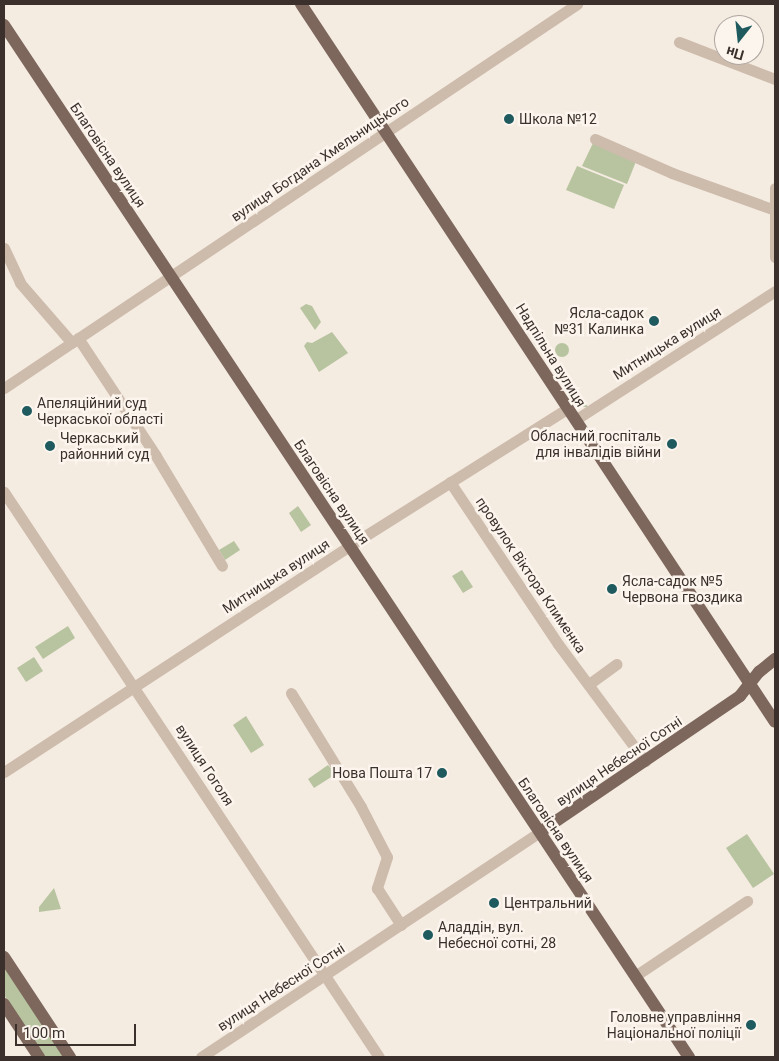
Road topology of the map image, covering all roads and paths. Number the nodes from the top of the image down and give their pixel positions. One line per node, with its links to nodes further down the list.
1 (301, 4): 6 (main road, Надпільна вулиця)
2 (577, 4): 6 (street, вулиця Богдана Хмельницького)
3 (4, 25): 12 (main road, Благовісна вулиця)
4 (679, 42): 5 (street)
5 (775, 79)
6 (387, 133): 12 (street, вулиця Богдана Хмельницького); 16 (main road, Надпільна вулиця)
7 (594, 139): 9 (street)
8 (775, 188): 9 (street)
9 (774, 210): 11 (street)
10 (4, 248): 14 (street)
11 (775, 257)
12 (171, 277): 14 (street, вулиця Богдана Хмельницького); 20 (main road, Благовісна вулиця)
13 (775, 290): 17 (street, Митницька вулиця)
14 (75, 340): 15 (street, вулиця Богдана Хмельницького); 21 (street)
15 (4, 388)
16 (568, 408): 17 (main road, Надпільна вулиця); 18 (street, Митницька вулиця)
17 (575, 420): 25 (main road, Надпільна вулиця)
18 (450, 482): 20 (street, Митницька вулиця); 24 (street, провулок Віктора Клименка)
19 (4, 492): 26 (street, вулиця Гоголя)
20 (349, 546): 26 (street, Митницька вулиця); 31 (main road, Благовісна вулиця)
21 (222, 566)
22 (775, 659): 25 (main road, вулиця Небесної Сотні)
23 (617, 664): 24 (street)
24 (589, 684): 29 (street, провулок Віктора Клименка)
25 (750, 685): 28 (main road, Надпільна вулиця); 29 (main road, вулиця Небесної Сотні)
26 (135, 686): 30 (street, Митницька вулиця); 35 (street, вулиця Гоголя)
27 (291, 693): 33 (street)
28 (775, 722)
29 (645, 761): 31 (main road, вулиця Небесної Сотні)
30 (4, 772)
31 (540, 832): 33 (street, вулиця Небесної Сотні); 36 (main road, Благовісна вулиця)
32 (747, 901): 36 (street)
33 (402, 925): 35 (street, вулиця Небесної Сотні)
34 (4, 957): 39 (main road)
35 (325, 976): 40 (street, вулиця Небесної Сотні); 41 (street, вулиця Гоголя)
36 (635, 976): 42 (main road, Благовісна вулиця)
37 (4, 1004): 38 (main road)
38 (39, 1057)
39 (70, 1057)
40 (202, 1057)
41 (379, 1057)
42 (688, 1057)

